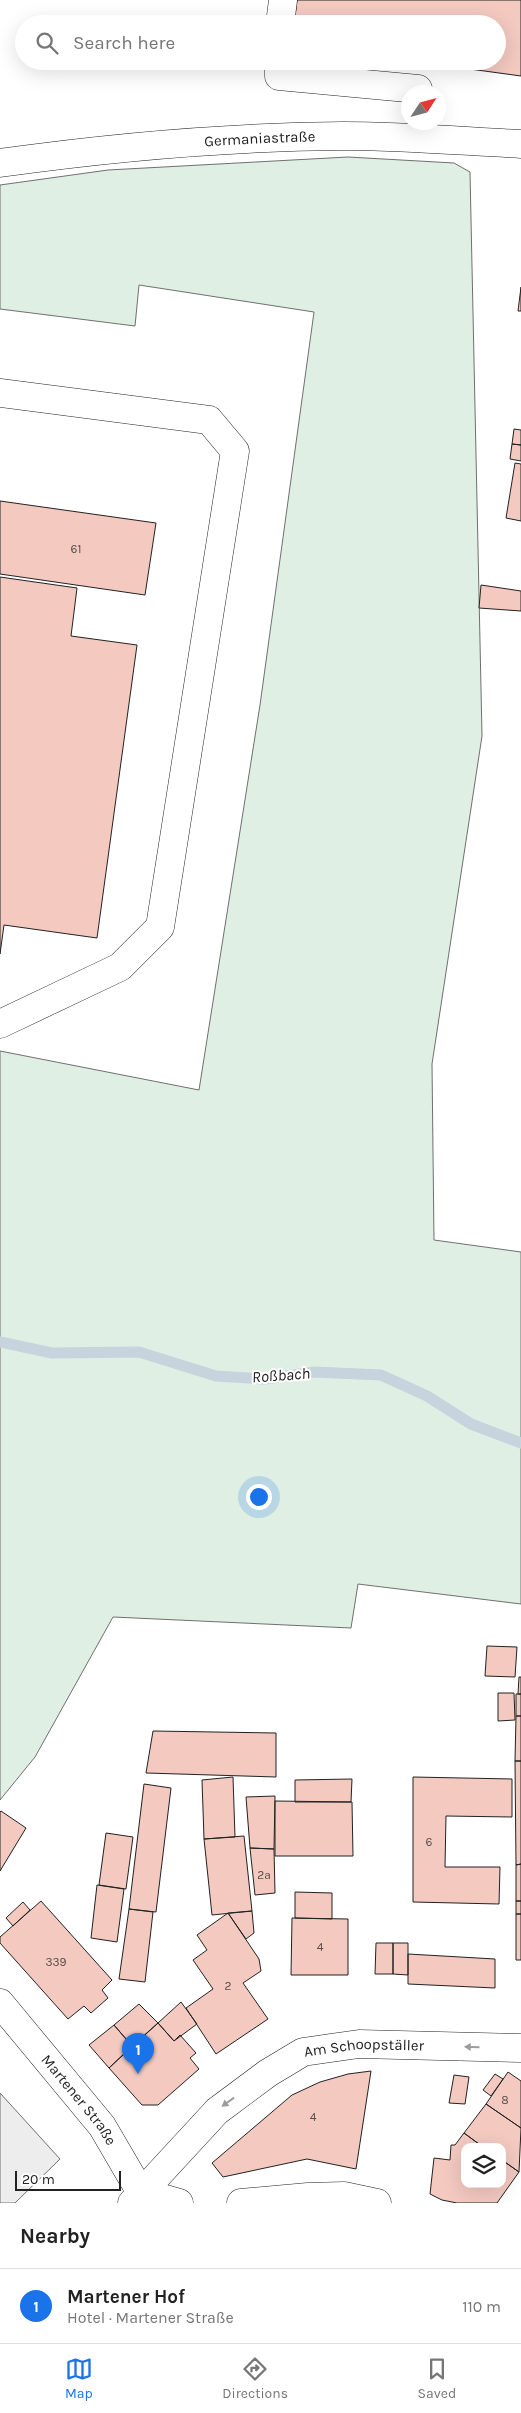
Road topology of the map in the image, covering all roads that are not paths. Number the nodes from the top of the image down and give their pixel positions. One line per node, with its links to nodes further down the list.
1 (283, 0): 2 (street)
2 (281, 15)
3 (279, 70): 4 (street)
4 (401, 87)
5 (521, 144): 6 (street, Germaniastraße)
6 (0, 163)
7 (0, 393): 8 (street)
8 (0, 1024)
9 (0, 2003): 11 (street, Martener Straße)
10 (521, 2048): 11 (street, Am Schoopställer, one-way to 11)
11 (140, 2199): 12 (street)
12 (179, 2203)
13 (241, 2203): 14 (street)
14 (377, 2203)

